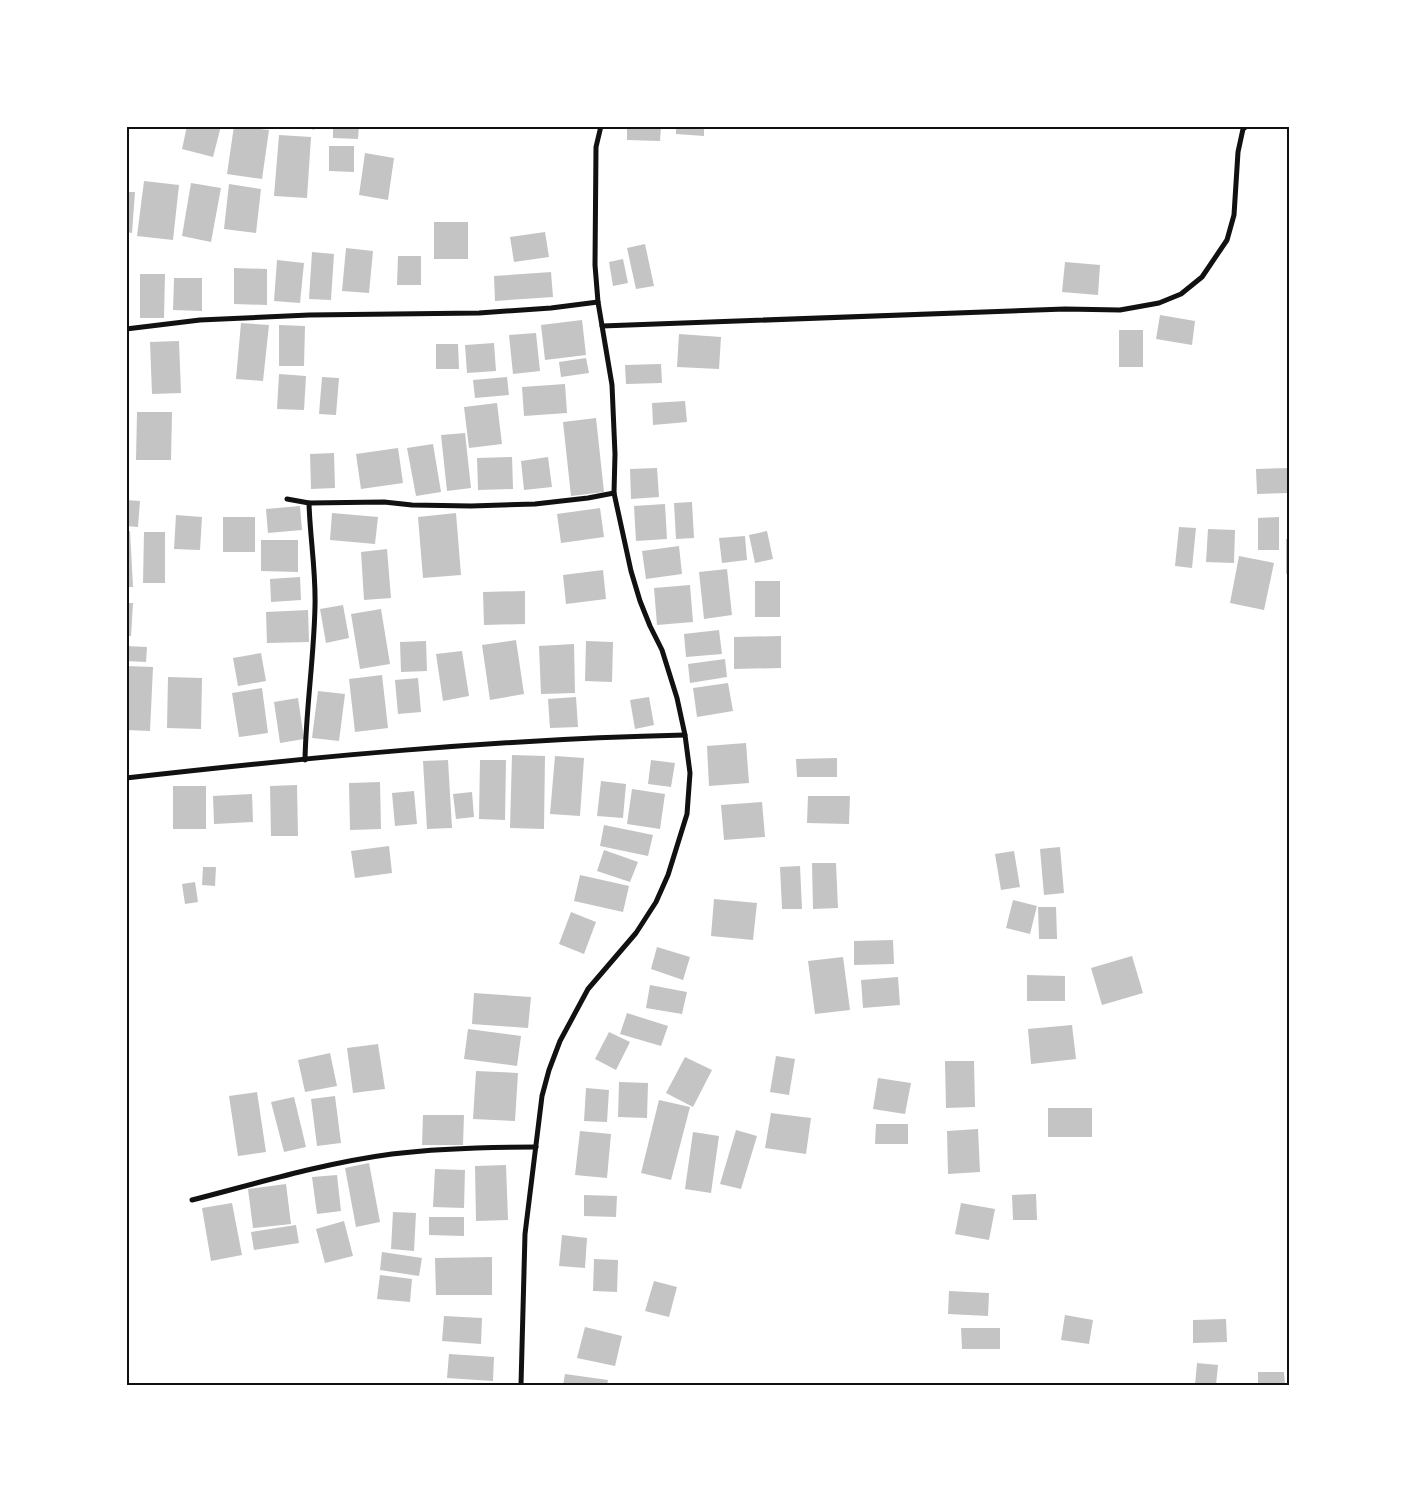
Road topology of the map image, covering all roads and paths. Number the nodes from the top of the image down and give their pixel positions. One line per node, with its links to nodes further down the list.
1 (601, 126): 3 (street)
2 (1247, 126): 4 (street)
3 (598, 302): 4 (street); 5 (street)
4 (602, 326): 6 (street)
5 (126, 329)
6 (614, 493): 8 (street); 9 (street)
7 (287, 499): 8 (street)
8 (309, 503): 10 (street)
9 (684, 735): 10 (street); 12 (street)
10 (305, 760): 11 (street)
11 (126, 778)
12 (536, 1147): 13 (street); 14 (street)
13 (192, 1200)
14 (521, 1385)

